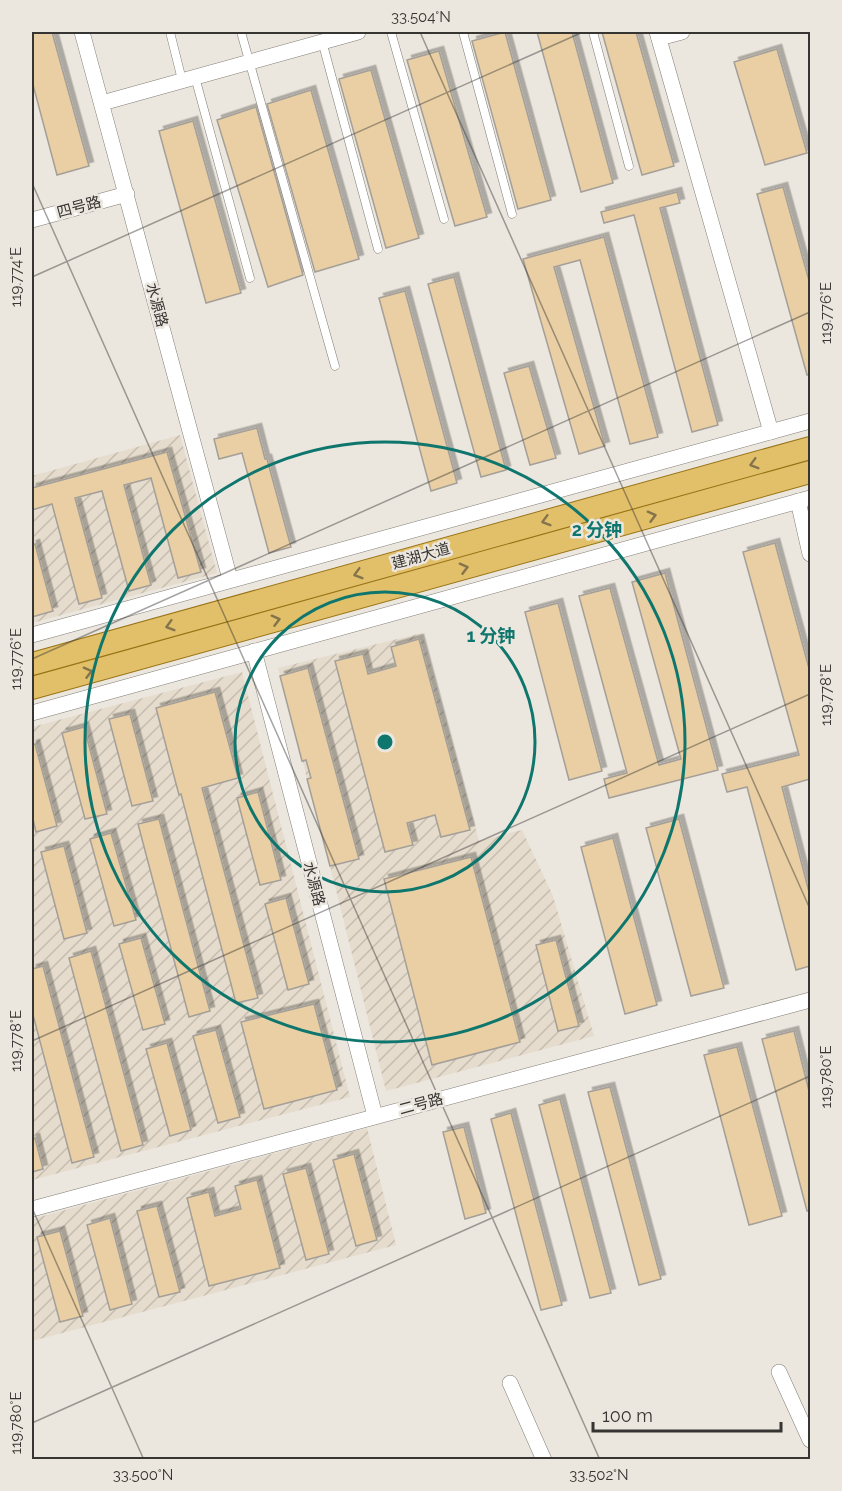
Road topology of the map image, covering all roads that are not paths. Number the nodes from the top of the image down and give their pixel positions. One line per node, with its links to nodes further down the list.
1 (82, 32): 13 (street, 水源路)
2 (170, 32): 12 (lane)
3 (241, 32): 11 (lane)
4 (357, 32): 10 (street)
5 (390, 32): 17 (lane)
6 (463, 32): 16 (lane)
7 (593, 32): 14 (lane)
8 (682, 32): 9 (street)
9 (658, 35): 23 (street)
10 (322, 41): 11 (street); 19 (lane)
11 (249, 62): 12 (street); 21 (lane)
12 (189, 78): 13 (street); 20 (lane)
13 (102, 103): 15 (street, 水源路)
14 (629, 166)
15 (127, 194): 18 (street, 四号路); 28 (street, 水源路)
16 (512, 214)
17 (444, 219)
18 (32, 220)
19 (378, 249)
20 (250, 278)
21 (335, 366)
22 (810, 421): 23 (street)
23 (771, 432): 28 (street)
24 (810, 448): 31 (main road, 建湖大道, one-way to 31)
25 (810, 472): 32 (main road, 建湖大道, one-way to 25)
26 (804, 499): 27 (street); 30 (street)
27 (810, 554)
28 (230, 579): 29 (street)
29 (32, 635)
30 (254, 651): 33 (street); 35 (street, 水源路)
31 (32, 664)
32 (32, 688)
33 (32, 713)
34 (810, 1000): 35 (street, 二号路)
35 (375, 1116): 36 (street, 二号路)
36 (32, 1209)
37 (779, 1372): 39 (street)
38 (510, 1383): 40 (street)
39 (810, 1440)
40 (544, 1460)

